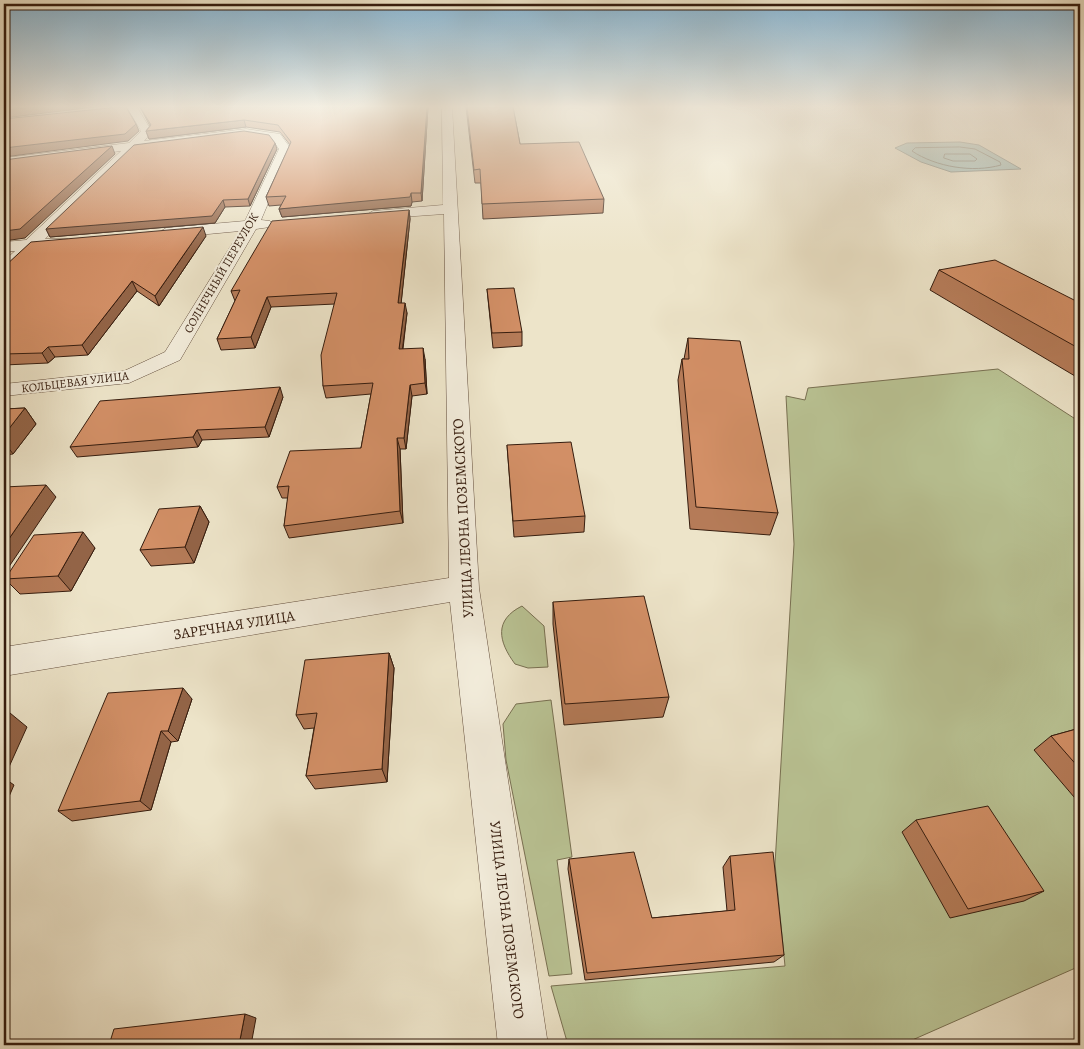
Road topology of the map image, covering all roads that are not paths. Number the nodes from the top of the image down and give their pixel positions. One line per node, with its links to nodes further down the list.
1 (47, 156): 5 (street)
2 (120, 156): 12 (street)
3 (282, 156): 9 (street, СОЛНЕЧНЫЙ ПЕРЕУЛОК)
4 (449, 156): 6 (street, УЛИЦА ЛЕОНА ПОЗЕМСКОГО)
5 (4, 162)
6 (451, 209): 7 (street); 17 (street, УЛИЦА ЛЕОНА ПОЗЕМСКОГО)
7 (356, 216)
8 (280, 223): 9 (street)
9 (251, 225): 10 (street); 15 (street, СОЛНЕЧНЫЙ ПЕРЕУЛОК)
10 (155, 234)
11 (78, 240): 12 (street)
12 (30, 245): 13 (street); 14 (street)
13 (4, 247)
14 (4, 270)
15 (173, 356): 16 (street, КОЛЬЦЕВАЯ УЛИЦА)
16 (4, 390)
17 (464, 588): 18 (street, ЗАРЕЧНАЯ УЛИЦА); 19 (street, УЛИЦА ЛЕОНА ПОЗЕМСКОГО)
18 (4, 662)
19 (523, 1045)

